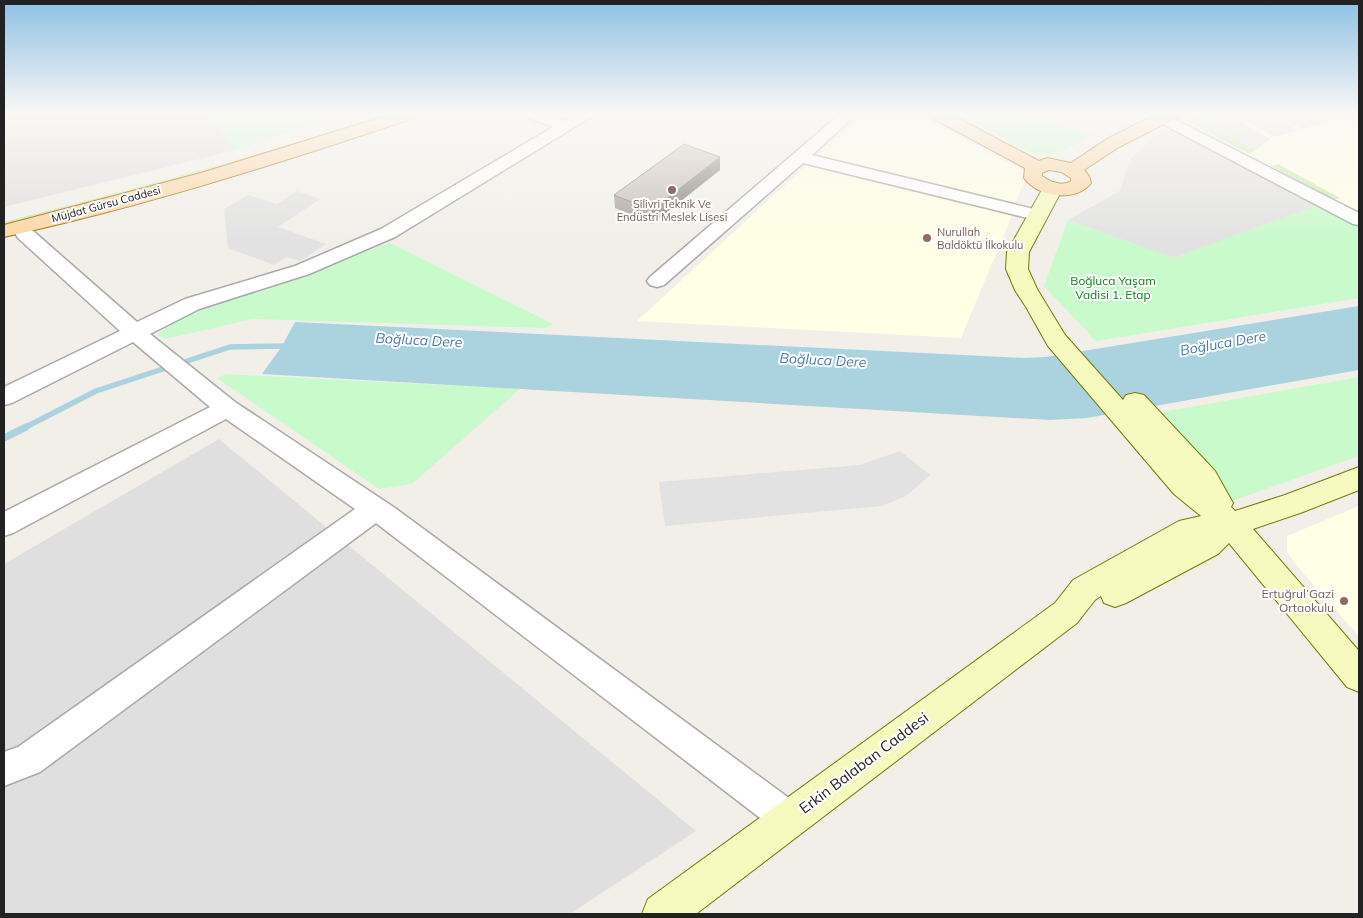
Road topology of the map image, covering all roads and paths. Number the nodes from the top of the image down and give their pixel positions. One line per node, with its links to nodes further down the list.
1 (230, 157): 13 (main road, Müjdat Gürsu Caddesi)
2 (265, 157): 13 (main road, Müjdat Gürsu Caddesi)
3 (513, 157): 15 (street)
4 (799, 157): 11 (street); 14 (street)
5 (1020, 157): 8 (main road)
6 (1093, 157): 9 (main road)
7 (1242, 157): 12 (street)
8 (1037, 166): 9 (main road); 10 (main road)
9 (1072, 170): 10 (main road)
10 (1053, 188): 11 (street)
11 (1036, 215): 20 (street)
12 (1359, 220)
13 (9, 225): 15 (street)
14 (657, 281)
15 (135, 332): 16 (street); 17 (street)
16 (4, 397)
17 (227, 408): 19 (street); 21 (street)
18 (1359, 478): 20 (street, Erkin Balaban Caddesi)
19 (375, 509): 23 (street); 24 (street)
20 (1231, 524): 22 (street); 24 (street, Erkin Balaban Caddesi)
21 (4, 525)
22 (1359, 676)
23 (4, 769)
24 (789, 819): 25 (street, Erkin Balaban Caddesi)
25 (663, 914)

